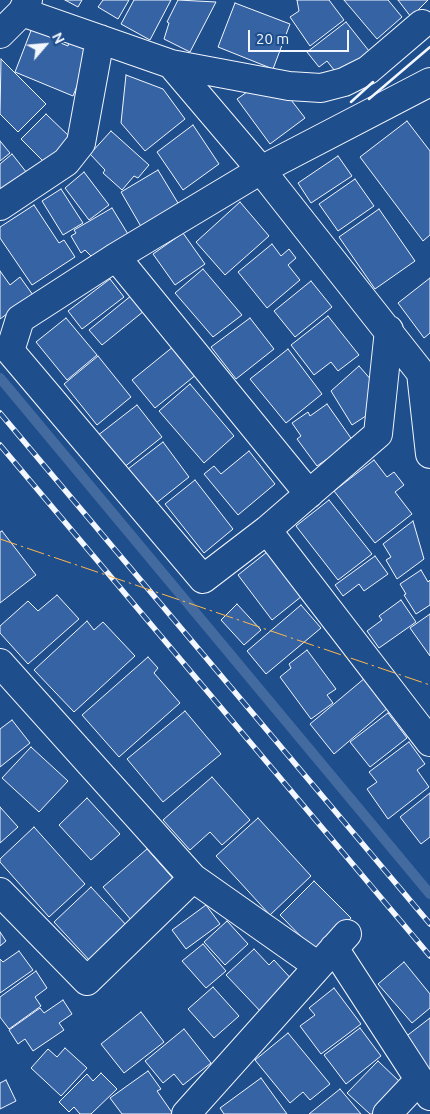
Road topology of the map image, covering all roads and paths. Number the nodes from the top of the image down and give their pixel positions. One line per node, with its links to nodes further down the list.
1 (25, 6): 3 (street); 4 (street)
2 (422, 24): 5 (street)
3 (0, 34)
4 (100, 39): 5 (street); 8 (street)
5 (171, 64): 7 (street)
6 (430, 82): 7 (street)
7 (261, 170): 9 (street); 10 (street)
8 (0, 206)
9 (116, 257): 12 (street); 13 (street)
10 (389, 330): 11 (street); 12 (street)
11 (430, 454)
12 (309, 494): 13 (street)
13 (267, 530): 15 (street)
14 (0, 663): 16 (street)
15 (430, 742)
16 (192, 878): 17 (street); 18 (street)
17 (0, 892)
18 (333, 949): 19 (street); 20 (street)
19 (425, 1088): 21 (street)
20 (186, 1114)
21 (387, 1114)

